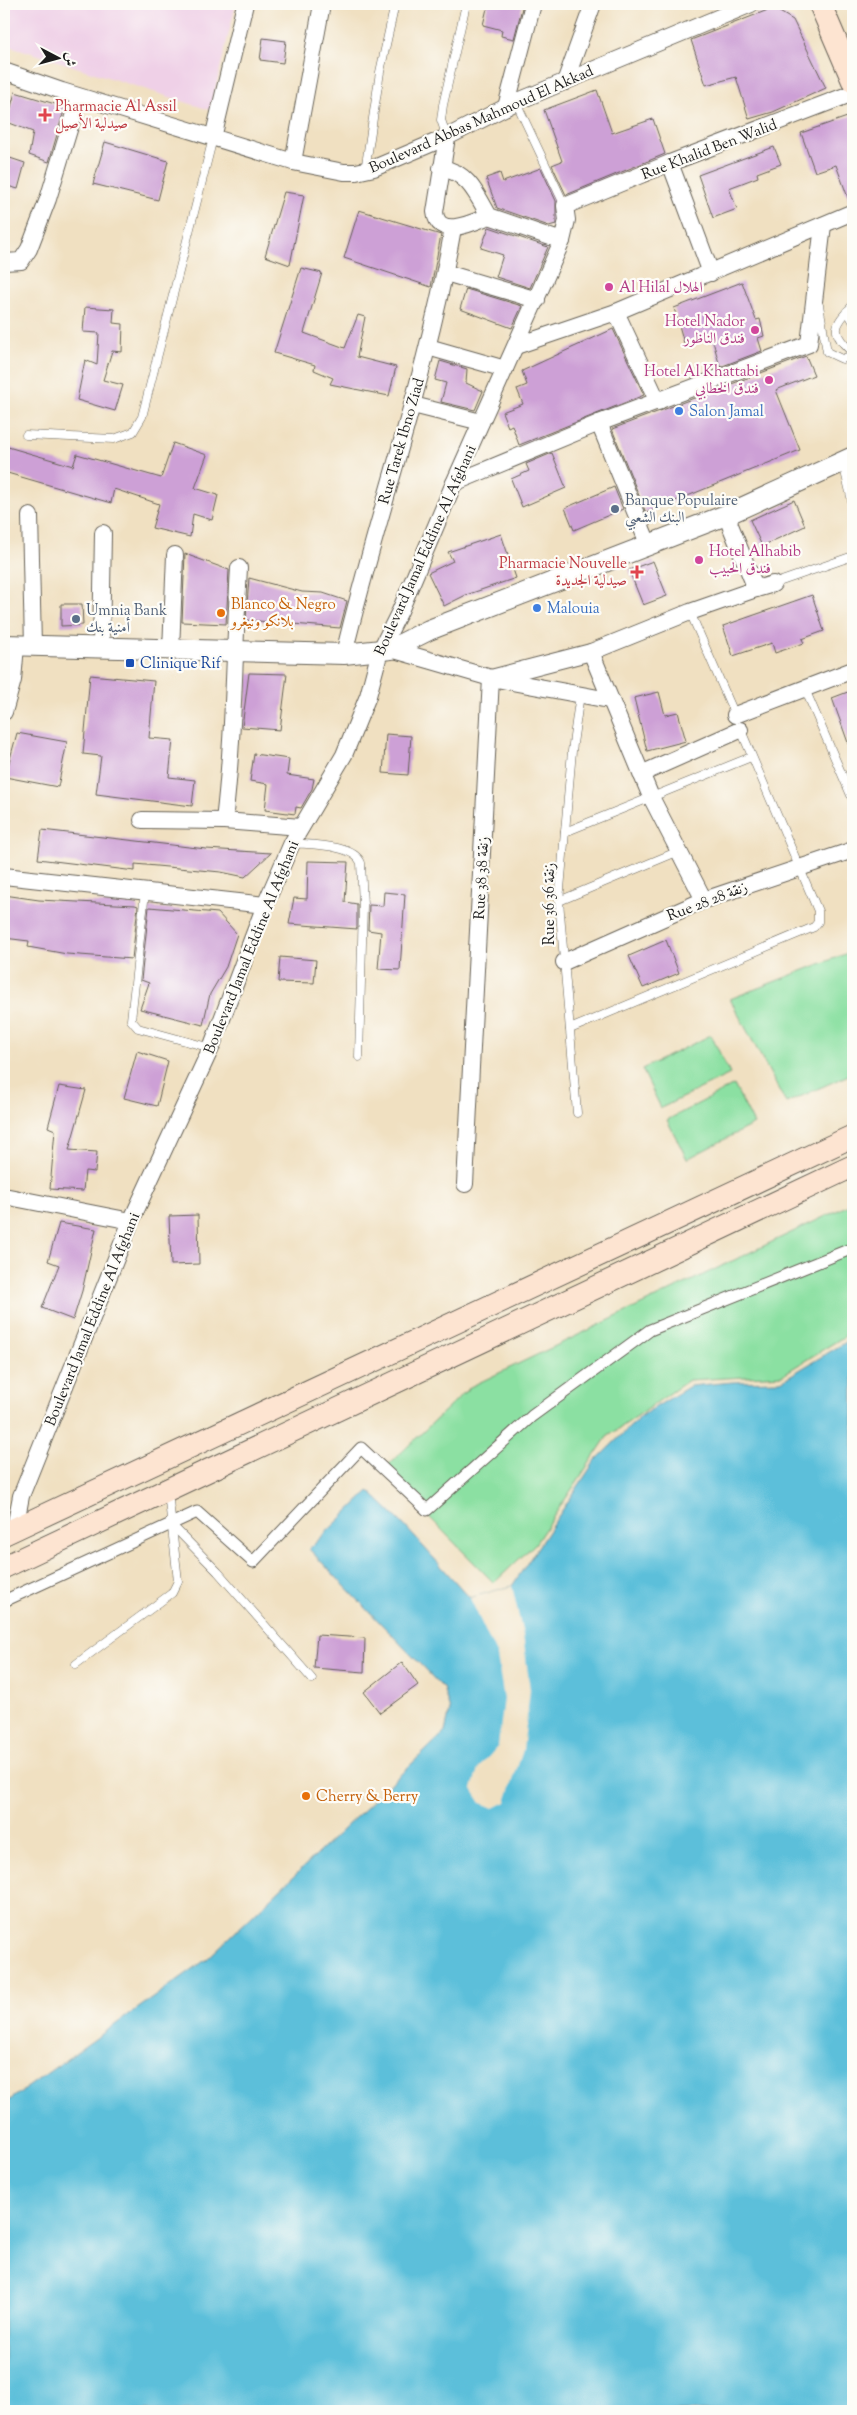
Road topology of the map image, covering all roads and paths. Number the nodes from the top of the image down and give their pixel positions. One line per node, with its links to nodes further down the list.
1 (245, 4): 16 (street)
2 (322, 4): 17 (street)
3 (395, 4): 20 (lane)
4 (466, 4): 15 (lane)
5 (533, 4): 14 (street)
6 (593, 4): 11 (street)
7 (751, 4): 11 (street, Boulevard Abbas Mahmoud El Akkad)
8 (824, 5): 10 (main road)
9 (4, 71): 13 (street, Boulevard Abbas Mahmoud El Akkad)
10 (853, 81)
11 (565, 82): 14 (street, Boulevard Abbas Mahmoud El Akkad)
12 (853, 93): 18 (street, Rue Khalid Ben Walid)
13 (79, 97): 16 (street, Boulevard Abbas Mahmoud El Akkad); 27 (street)
14 (511, 105): 15 (street, Boulevard Abbas Mahmoud El Akkad); 21 (lane)
15 (447, 137): 19 (street); 20 (street, Boulevard Abbas Mahmoud El Akkad)
16 (213, 138): 17 (street, Boulevard Abbas Mahmoud El Akkad); 43 (lane)
17 (293, 162): 20 (street, Boulevard Abbas Mahmoud El Akkad)
18 (670, 163): 21 (street, Rue Khalid Ben Walid); 29 (street)
19 (441, 168): 23 (street); 25 (street)
20 (364, 171)
21 (565, 206): 26 (street, Boulevard Jamal Eddine Al Afghani)
22 (853, 212): 24 (street)
23 (488, 216): 25 (street); 26 (street)
24 (823, 225): 29 (street); 30 (street)
25 (453, 228): 28 (street, Rue Tarek Ibno Ziad)
26 (562, 241): 31 (street, Boulevard Jamal Eddine Al Afghani)
27 (4, 262)
28 (446, 272): 31 (street); 36 (street, Rue Tarek Ibno Ziad)
29 (711, 273): 33 (street)
30 (816, 286): 37 (lane); 39 (street)
31 (537, 300): 35 (street, Boulevard Jamal Eddine Al Afghani)
32 (850, 308): 34 (lane); 37 (lane)
33 (616, 312): 35 (street); 39 (street)
34 (853, 321)
35 (516, 346): 38 (street, Boulevard Jamal Eddine Al Afghani)
36 (428, 347): 38 (street); 40 (street, Rue Tarek Ibno Ziad)
37 (853, 354)
38 (505, 369): 41 (street, Boulevard Jamal Eddine Al Afghani)
39 (658, 402): 42 (street)
40 (413, 405): 41 (street); 63 (street, Rue Tarek Ibno Ziad)
41 (481, 422): 45 (street, Boulevard Jamal Eddine Al Afghani)
42 (599, 423): 45 (street); 50 (street)
43 (26, 435)
44 (848, 459): 46 (lane); 47 (street)
45 (454, 483): 60 (street, Boulevard Jamal Eddine Al Afghani)
46 (853, 505)
47 (726, 515): 50 (street); 55 (street)
48 (30, 516): 57 (street)
49 (102, 533): 58 (street)
50 (649, 546): 60 (street)
51 (175, 555): 59 (street)
52 (853, 556): 54 (lane)
53 (239, 568): 61 (street)
54 (773, 584): 55 (street)
55 (756, 589): 56 (street)
56 (690, 612): 62 (street); 70 (lane)
57 (18, 646): 58 (street); 69 (street)
58 (101, 648): 59 (street)
59 (171, 650): 61 (street)
60 (385, 650): 63 (street); 65 (street); 77 (street, Boulevard Jamal Eddine Al Afghani)
61 (234, 652): 63 (street); 76 (street)
62 (591, 652): 65 (street); 68 (street)
63 (344, 654)
64 (853, 670): 66 (street)
65 (491, 678): 67 (street); 95 (street, Rue 38 زنقة 38)
66 (805, 690): 70 (street); 74 (lane)
67 (580, 694): 68 (street); 78 (lane, Rue 36 زنقة 36)
68 (609, 700): 72 (street)
69 (4, 712)
70 (738, 722): 71 (lane); 72 (street)
71 (751, 757): 73 (lane); 82 (lane)
72 (641, 774): 73 (street)
73 (651, 797): 78 (lane); 81 (street)
74 (853, 800)
75 (142, 820): 76 (street)
76 (224, 822): 77 (street)
77 (301, 827): 79 (street, Boulevard Jamal Eddine Al Afghani)
78 (564, 832): 85 (lane, Rue 36 زنقة 36)
79 (292, 843): 87 (street, Boulevard Jamal Eddine Al Afghani); 91 (lane)
80 (853, 850): 82 (street, Rue 28 زنقة 28)
81 (679, 851): 85 (lane); 86 (street)
82 (798, 868): 86 (street, Rue 28 زنقة 28); 89 (lane)
83 (4, 876): 84 (street)
84 (145, 892): 87 (street); 90 (lane)
85 (560, 900): 88 (lane, Rue 36 زنقة 36)
86 (704, 900): 88 (street, Rue 28 زنقة 28)
87 (265, 905): 90 (street, Boulevard Jamal Eddine Al Afghani)
88 (564, 962): 89 (lane, Rue 36 زنقة 36)
89 (570, 1029): 92 (lane, Rue 36 زنقة 36)
90 (211, 1048): 97 (street, Boulevard Jamal Eddine Al Afghani)
91 (359, 1057)
92 (577, 1113)
93 (853, 1136): 101 (main road)
94 (853, 1166): 99 (main road)
95 (465, 1184)
96 (4, 1196): 97 (street)
97 (131, 1221): 101 (street, Boulevard Jamal Eddine Al Afghani)
98 (853, 1248): 100 (street)
99 (168, 1490): 100 (lane); 102 (main road)
100 (171, 1524): 103 (street); 104 (lane); 105 (lane)
101 (9, 1531)
102 (4, 1567)
103 (4, 1601)
104 (76, 1664)
105 (312, 1679)

